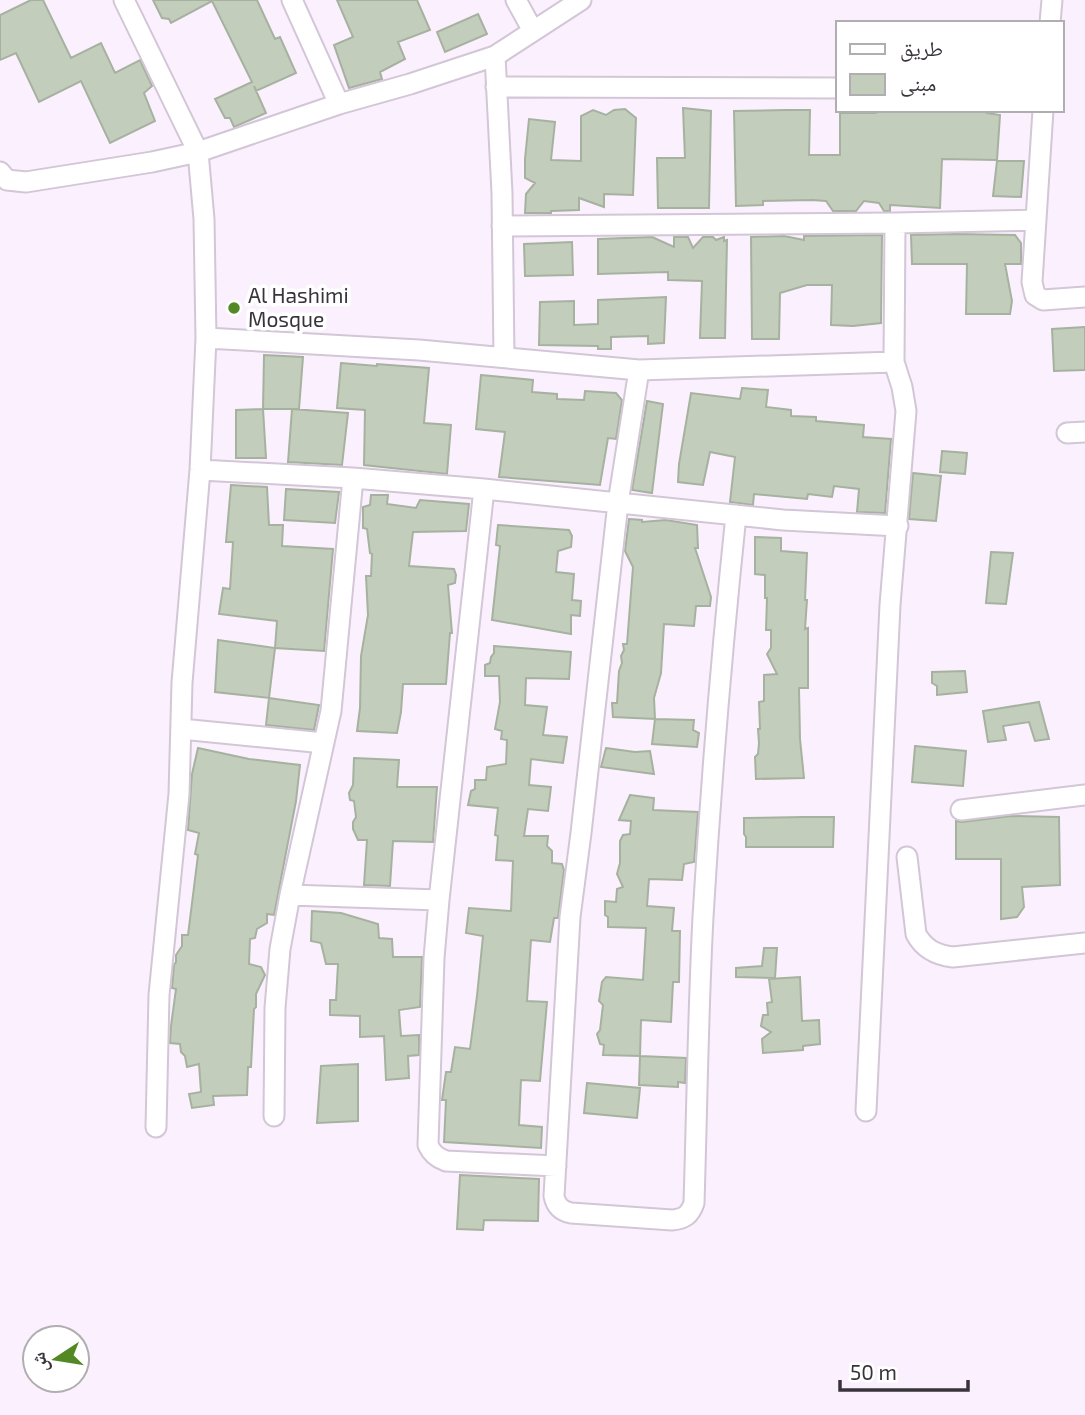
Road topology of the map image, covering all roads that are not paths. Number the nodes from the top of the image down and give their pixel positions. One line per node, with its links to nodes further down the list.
1 (124, 0): 13 (street)
2 (292, 0): 11 (street)
3 (516, 0): 7 (street)
4 (581, 0): 7 (street)
5 (1052, 0): 6 (street)
6 (1050, 21)
7 (533, 31): 8 (street)
8 (495, 56): 9 (street); 11 (street)
9 (496, 87): 10 (street); 17 (street)
10 (836, 88)
11 (339, 104): 13 (street)
12 (1043, 112): 15 (street)
13 (198, 152): 14 (street); 19 (street)
14 (0, 172)
15 (1036, 219): 16 (street); 18 (street)
16 (895, 223): 17 (street); 21 (street)
17 (502, 226): 20 (street)
18 (1085, 297)
19 (206, 338): 20 (street); 23 (street)
20 (504, 357): 22 (street)
21 (894, 362): 22 (street); 28 (street)
22 (639, 370): 26 (street)
23 (200, 470): 24 (street); 29 (street)
24 (353, 478): 25 (street); 30 (street)
25 (484, 489): 26 (street); 35 (street)
26 (618, 502): 27 (street); 40 (street)
27 (736, 515): 28 (street); 40 (street)
28 (898, 526): 37 (street)
29 (181, 729): 30 (street); 39 (street)
30 (324, 743): 34 (street)
31 (1085, 794): 32 (street)
32 (961, 810)
33 (907, 858): 36 (street)
34 (290, 895): 35 (street); 38 (street)
35 (439, 900): 40 (street)
36 (1085, 943)
37 (866, 1111)
38 (274, 1116)
39 (156, 1127)
40 (556, 1166)

